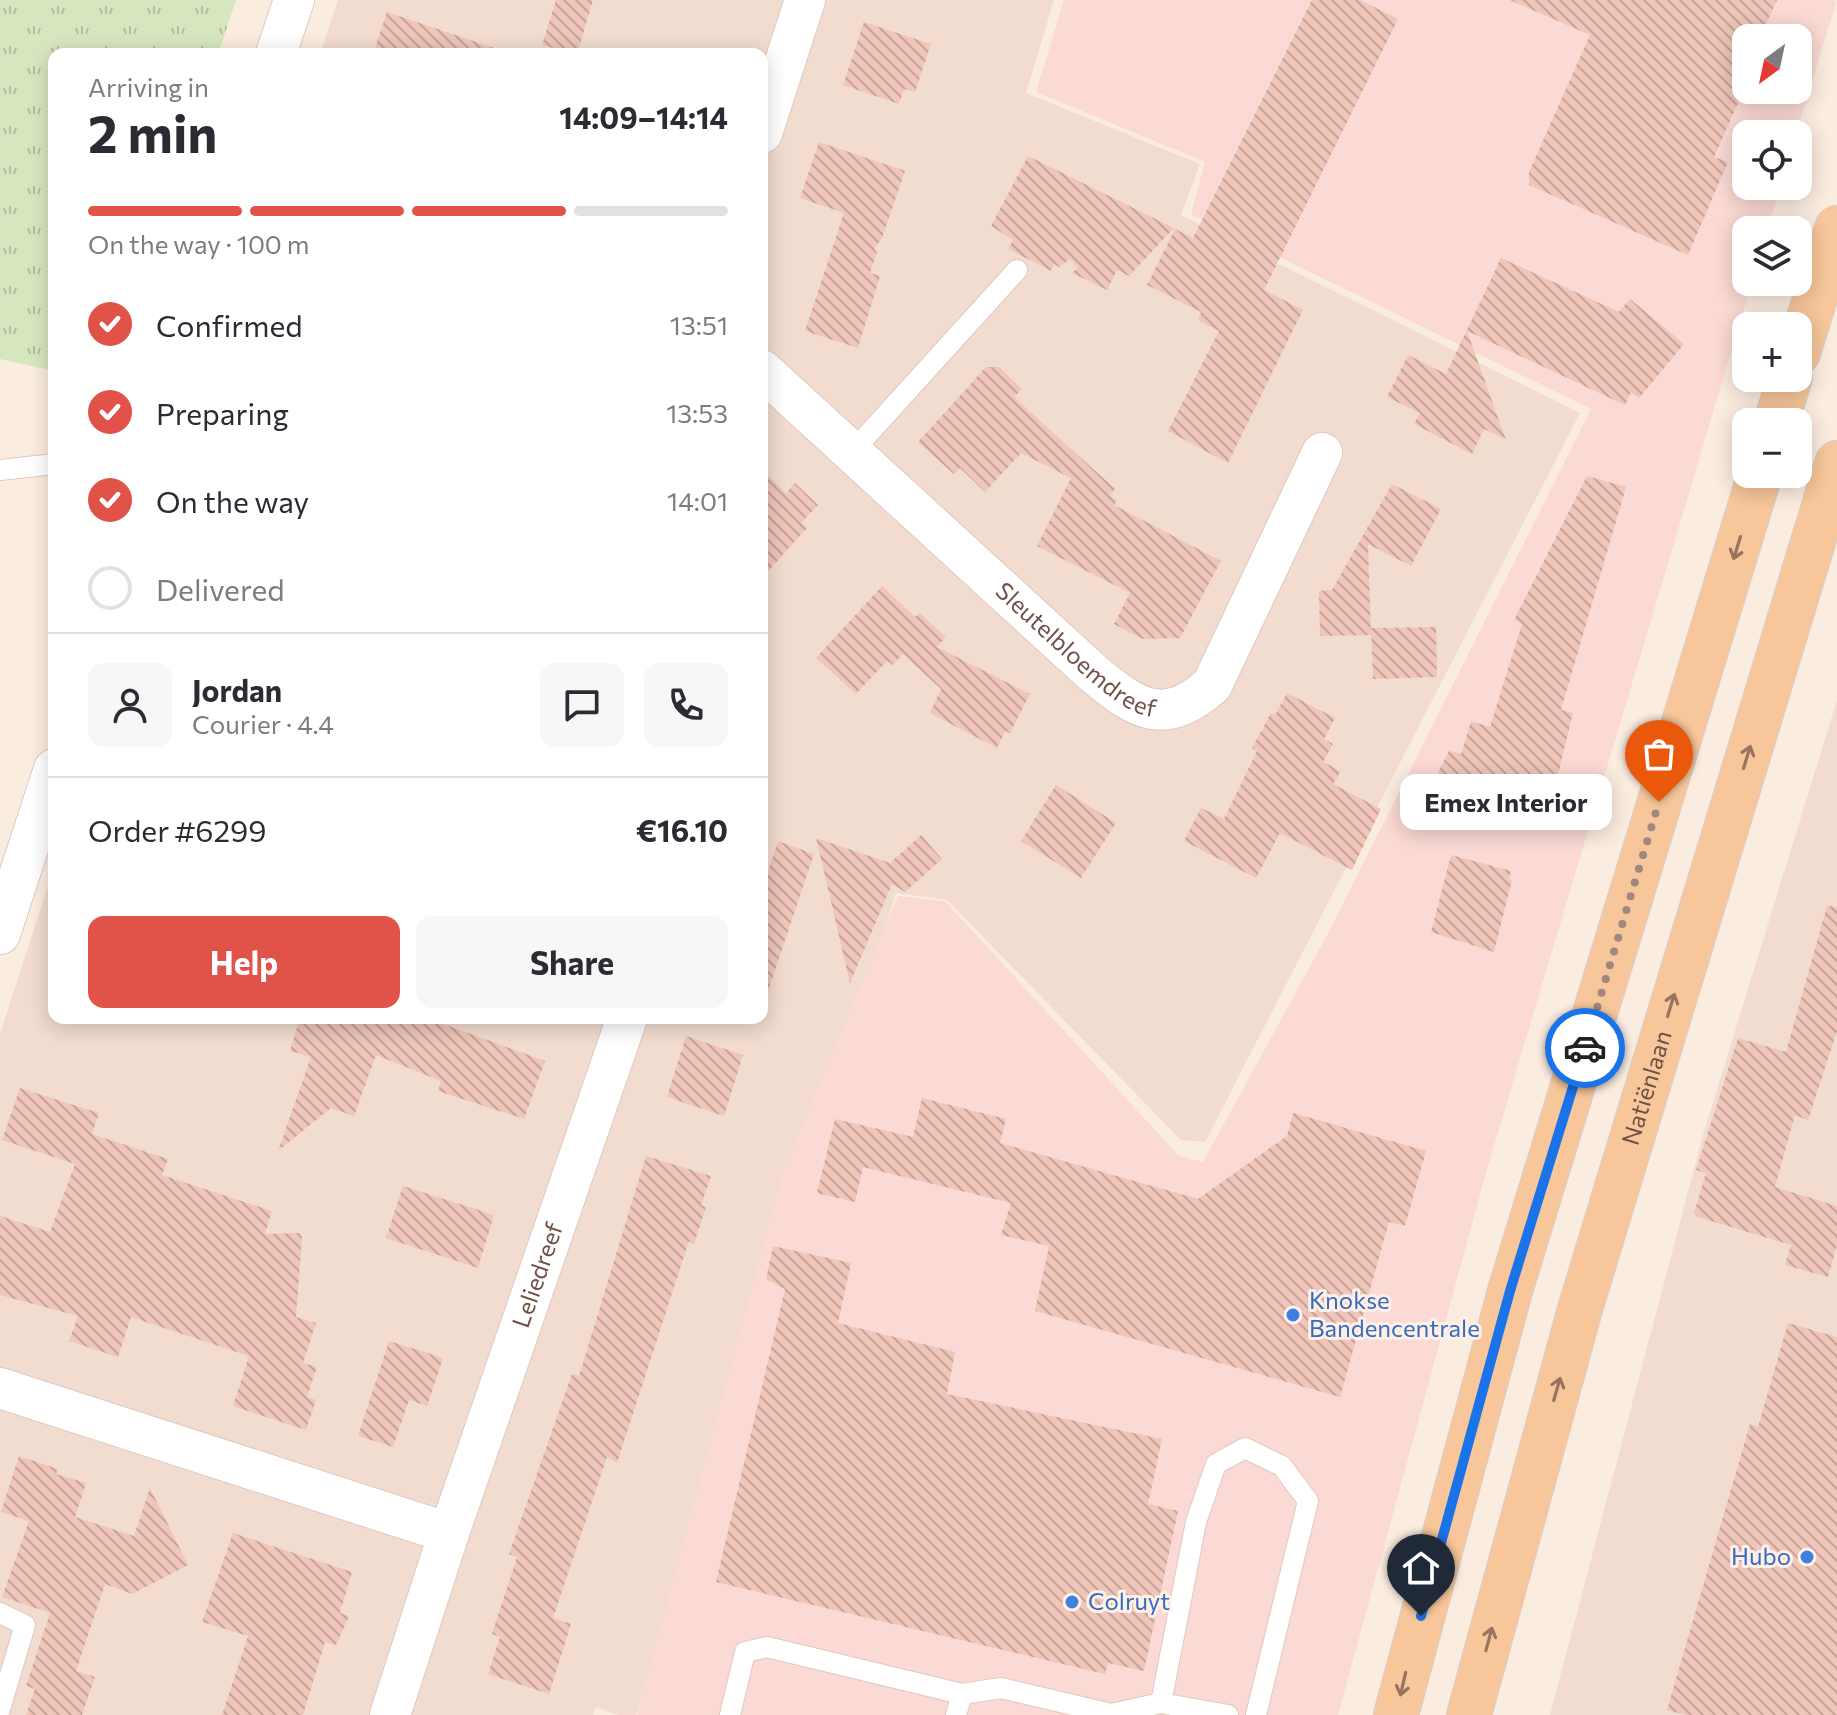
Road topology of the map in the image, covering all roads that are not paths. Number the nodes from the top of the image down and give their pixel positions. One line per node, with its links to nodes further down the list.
1 (294, 0): 3 (street)
2 (805, 0): 4 (street)
3 (278, 48)
4 (768, 114)
5 (1837, 228): 7 (main road)
6 (1017, 270): 9 (lane)
7 (1811, 312)
8 (768, 375): 9 (street, Sleutelbloemdreef)
9 (852, 452): 10 (street, Sleutelbloemdreef)
10 (1322, 453)
11 (1837, 463): 30 (main road, Natiënlaan, one-way to 11)
12 (48, 465): 13 (lane)
13 (0, 470)
14 (1756, 488): 29 (main road, one-way to 29)
15 (48, 787): 16 (street)
16 (0, 934)
17 (625, 1024): 19 (street, Leliedreef)
18 (0, 1388): 19 (street)
19 (449, 1533): 24 (street, Leliedreef)
20 (0, 1613): 23 (lane)
21 (962, 1694): 22 (lane); 25 (lane); 26 (lane)
22 (1161, 1703): 27 (lane); 28 (lane)
23 (0, 1709)
24 (390, 1715)
25 (730, 1715)
26 (956, 1715)
27 (1228, 1715)
28 (1256, 1715)
29 (1396, 1715)
30 (1469, 1715)

